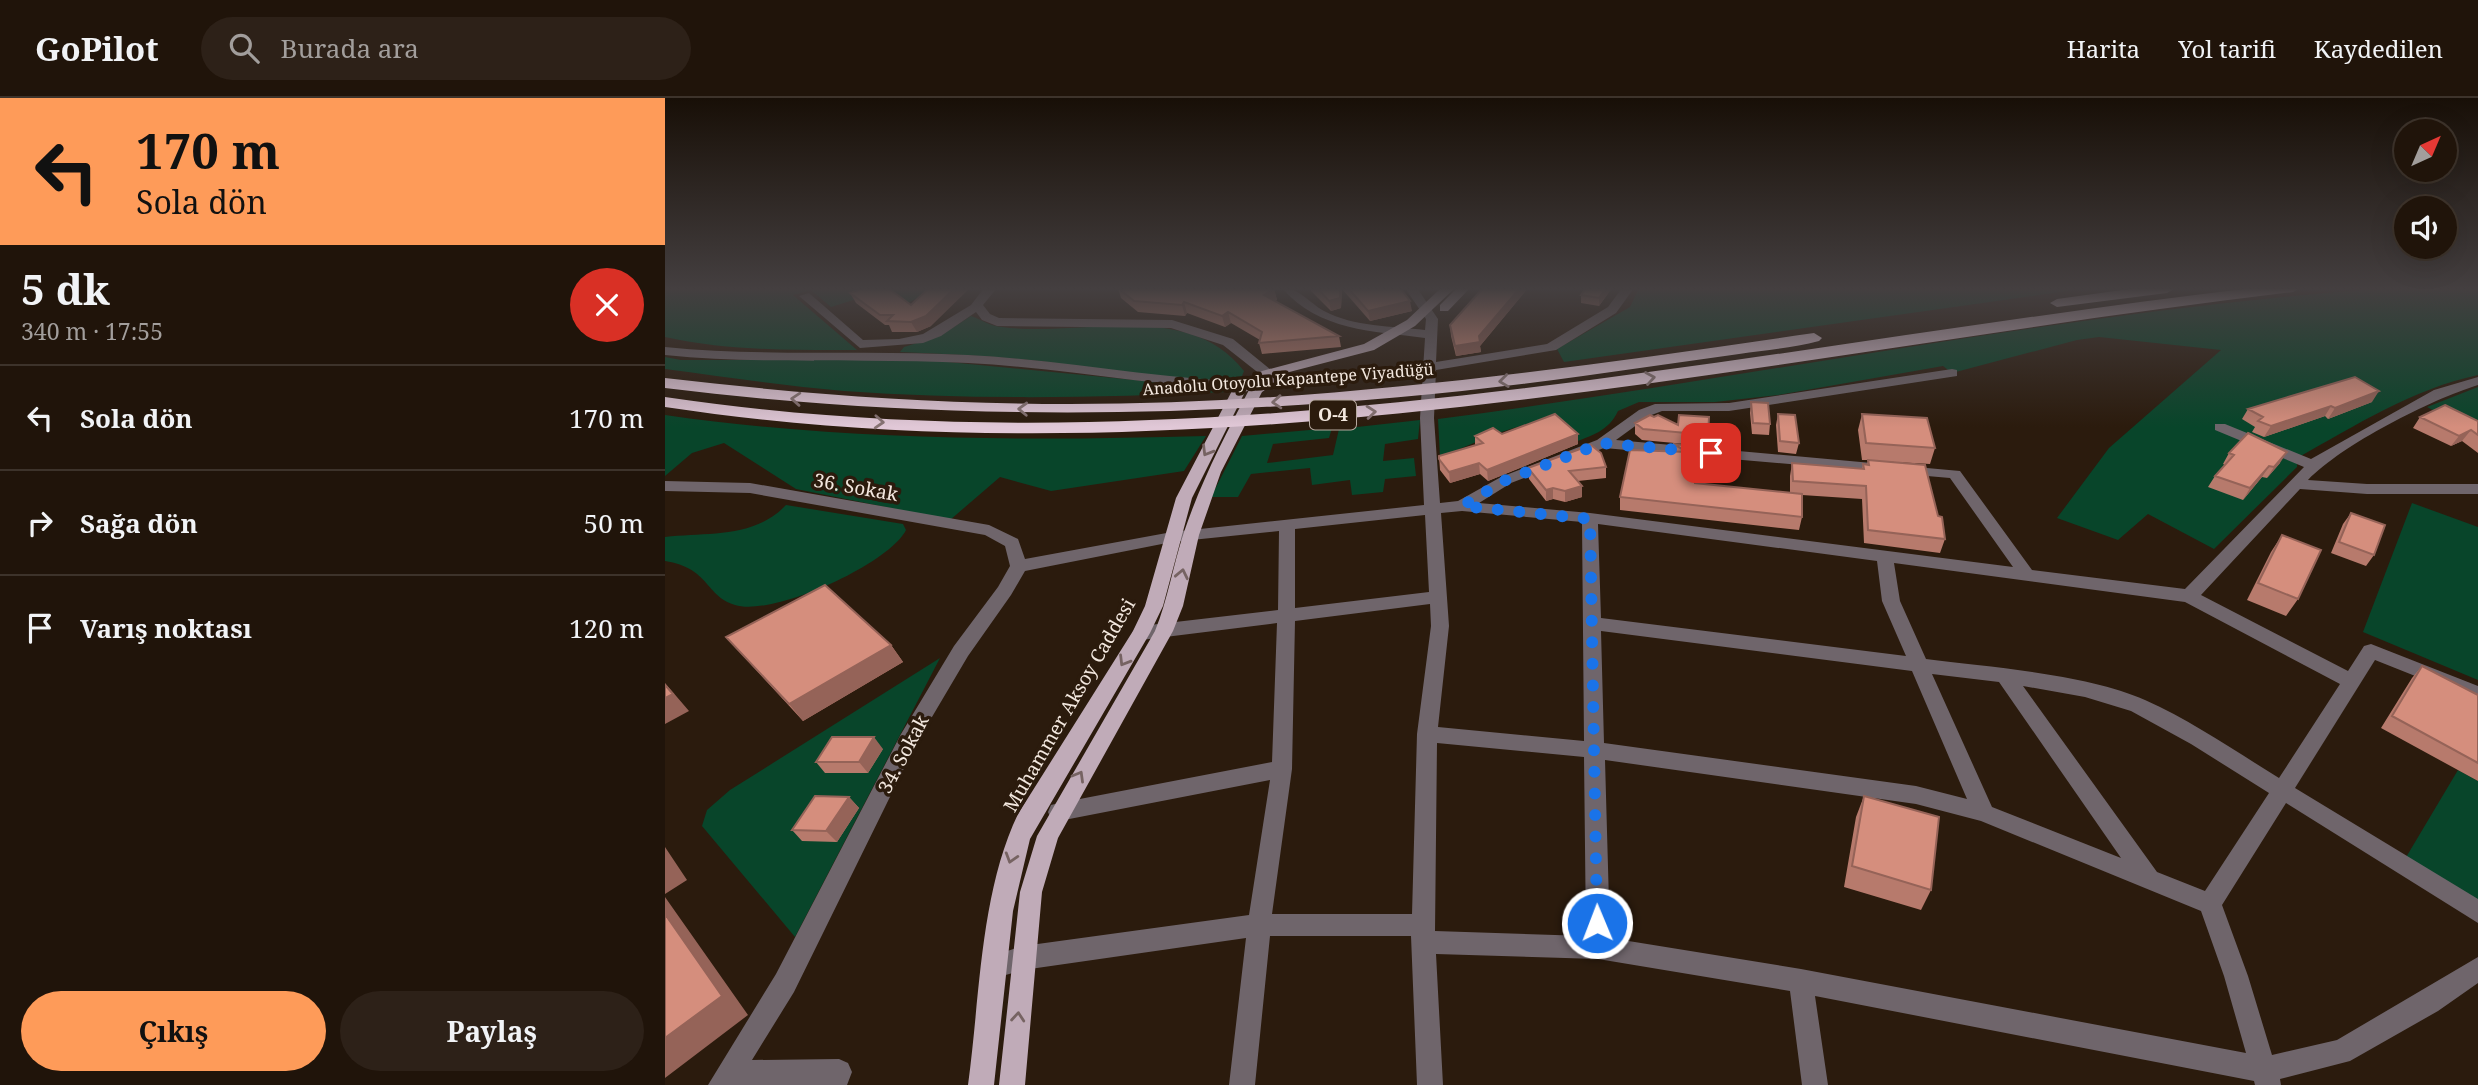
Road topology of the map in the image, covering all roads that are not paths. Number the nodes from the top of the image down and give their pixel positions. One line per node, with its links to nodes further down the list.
1 (849, 334): 9 (street)
2 (930, 334): 9 (street)
3 (1206, 334): 14 (street)
4 (1406, 334): 14 (main road)
5 (1422, 334): 12 (street)
6 (1571, 334): 12 (street)
7 (1848, 334): 16 (highway, Anadolu Otoyolu Kapantepe Viyadüğü / O-4, one-way to 16)
8 (1940, 334): 17 (highway, Anadolu Otoyolu Kapantepe Viyadüğü / O-4, one-way to 8)
9 (891, 343): 11 (street)
10 (665, 351): 11 (street)
11 (877, 356): 14 (street)
12 (1427, 367): 25 (street)
13 (1952, 373): 19 (street)
14 (1262, 381): 28 (main road, Muhammer Aksoy Caddesi)
15 (2478, 381): 20 (street)
16 (665, 383)
17 (665, 402)
18 (2220, 427): 20 (street)
19 (1602, 443): 24 (street); 31 (street)
20 (2314, 466): 21 (street)
21 (2295, 484): 23 (street); 32 (street)
22 (665, 486): 30 (street, 36. Sokak)
23 (2478, 489)
24 (1462, 506): 25 (street); 26 (street)
25 (1431, 510): 27 (street); 33 (street)
26 (1590, 519): 29 (street); 35 (street)
27 (1287, 525): 28 (street); 34 (street)
28 (1182, 536): 30 (street); 36 (main road, Muhammer Aksoy Caddesi, one-way to 28); 37 (main road, Muhammer Aksoy Caddesi)
29 (1885, 557): 31 (street); 38 (street)
30 (1019, 566): 59 (street, 34. Sokak)
31 (2027, 575): 32 (street)
32 (2189, 596): 40 (street)
33 (1439, 597): 34 (street); 42 (street)
34 (1285, 618): 36 (street); 44 (street)
35 (1592, 623): 38 (street); 43 (street)
36 (1164, 631): 37 (street); 46 (main road, Muhammer Aksoy Caddesi, one-way to 36)
37 (1141, 634): 55 (main road, Muhammer Aksoy Caddesi, one-way to 55)
38 (1921, 667): 39 (street); 47 (street)
39 (2005, 676): 45 (street); 48 (street)
40 (2351, 681): 41 (street); 45 (street)
41 (2478, 694)
42 (1427, 734): 43 (street); 52 (street)
43 (1594, 751): 47 (street); 53 (street)
44 (1282, 769): 46 (street); 51 (street)
45 (2282, 791): 49 (street); 50 (street)
46 (1059, 812): 54 (main road, Muhammer Aksoy Caddesi)
47 (1984, 813): 48 (street)
48 (2151, 882): 49 (street)
49 (2210, 904): 58 (street)
50 (2478, 912)
51 (1259, 925): 52 (street); 54 (street); 63 (street)
52 (1423, 934): 53 (street); 64 (street)
53 (1598, 948): 57 (street)
54 (1023, 958): 55 (street); 62 (main road, Muhammer Aksoy Caddesi, one-way to 54)
55 (995, 966): 61 (main road, Muhammer Aksoy Caddesi)
56 (2478, 969): 58 (street)
57 (1801, 981): 58 (street); 65 (street)
58 (2266, 1077)
59 (726, 1079): 60 (street)
60 (833, 1085)
61 (981, 1085)
62 (1012, 1085)
63 (1242, 1085)
64 (1430, 1085)
65 (1815, 1085)

